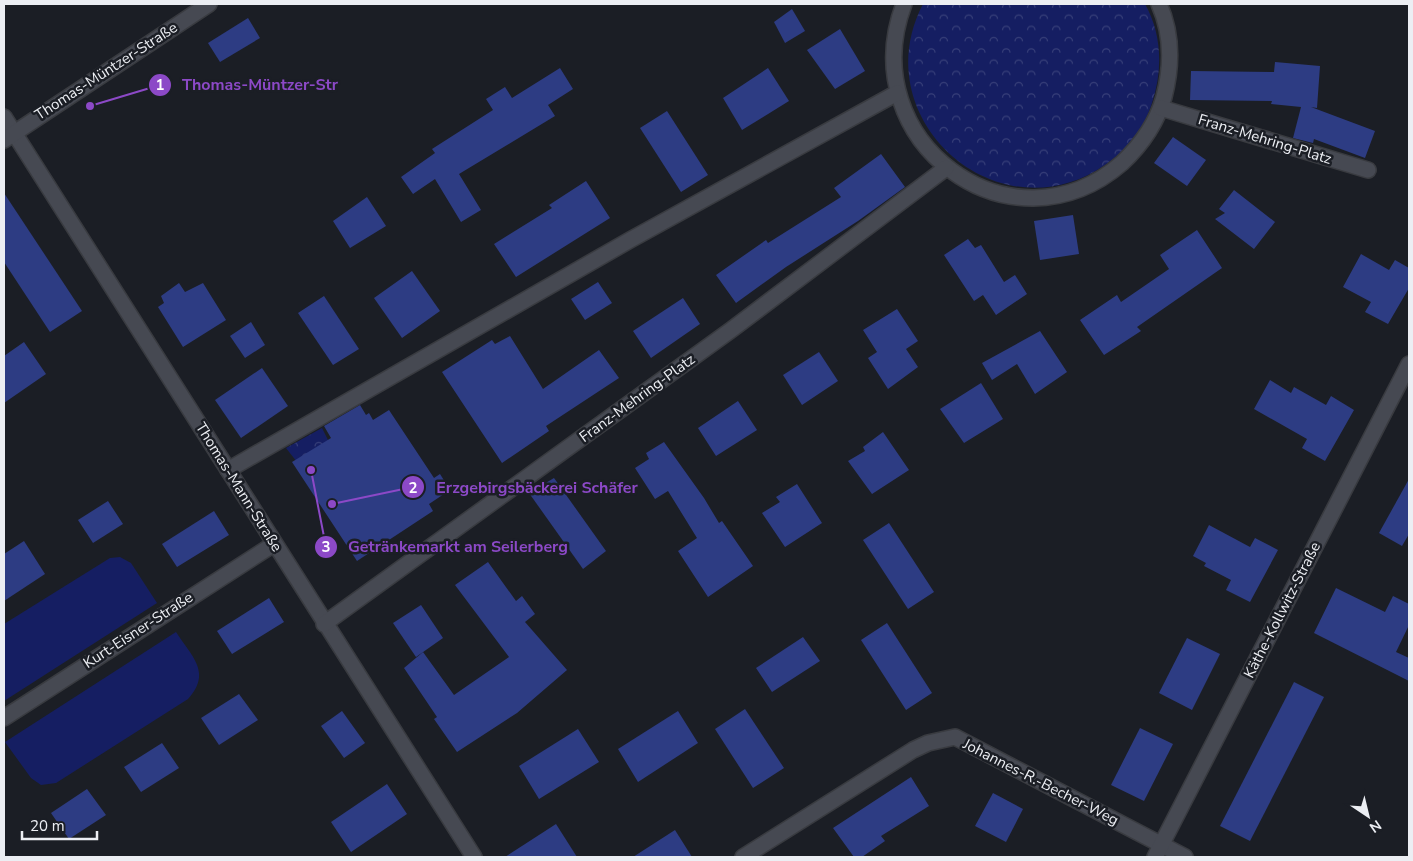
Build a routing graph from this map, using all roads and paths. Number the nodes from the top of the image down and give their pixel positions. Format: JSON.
{"nodes":[{"id":1,"x":209,"y":4,"type":"edge"},
{"id":2,"x":904,"y":4,"type":"edge"},
{"id":3,"x":1159,"y":4,"type":"edge"},
{"id":4,"x":897,"y":93,"type":"junction"},
{"id":5,"x":1161,"y":108,"type":"junction"},
{"id":6,"x":4,"y":118,"type":"edge"},
{"id":7,"x":8,"y":136,"type":"edge"},
{"id":8,"x":946,"y":168,"type":"junction"},
{"id":9,"x":1368,"y":170,"type":"dead end"},
{"id":10,"x":1409,"y":364,"type":"edge"},
{"id":11,"x":228,"y":470,"type":"junction"},
{"id":12,"x":274,"y":544,"type":"junction"},
{"id":13,"x":324,"y":624,"type":"junction"},
{"id":14,"x":4,"y":718,"type":"edge"},
{"id":15,"x":1158,"y":851,"type":"edge"},
{"id":16,"x":474,"y":857,"type":"edge"},
{"id":17,"x":743,"y":857,"type":"edge"},
{"id":18,"x":1185,"y":857,"type":"edge"}],
"edges":[{"from":1,"to":7,"type":"street","name":"Thomas-Müntzer-Straße"},
{"from":2,"to":4,"type":"street"},
{"from":3,"to":5,"type":"street"},
{"from":4,"to":8,"type":"street"},
{"from":4,"to":11,"type":"street"},
{"from":5,"to":8,"type":"street"},
{"from":5,"to":9,"type":"street","name":"Franz-Mehring-Platz"},
{"from":6,"to":7,"type":"street","name":"Thomas-Mann-Straße"},
{"from":7,"to":11,"type":"street","name":"Thomas-Mann-Straße"},
{"from":8,"to":13,"type":"street","name":"Franz-Mehring-Platz"},
{"from":10,"to":15,"type":"street","name":"Käthe-Kollwitz-Straße"},
{"from":11,"to":12,"type":"street","name":"Thomas-Mann-Straße"},
{"from":12,"to":13,"type":"street","name":"Thomas-Mann-Straße"},
{"from":12,"to":14,"type":"street","name":"Kurt-Eisner-Straße"},
{"from":13,"to":16,"type":"street","name":"Thomas-Mann-Straße"},
{"from":15,"to":17,"type":"street","name":"Johannes-R.-Becher-Weg"},
{"from":15,"to":18,"type":"street","name":"Johannes-R.-Becher-Weg"}]}
